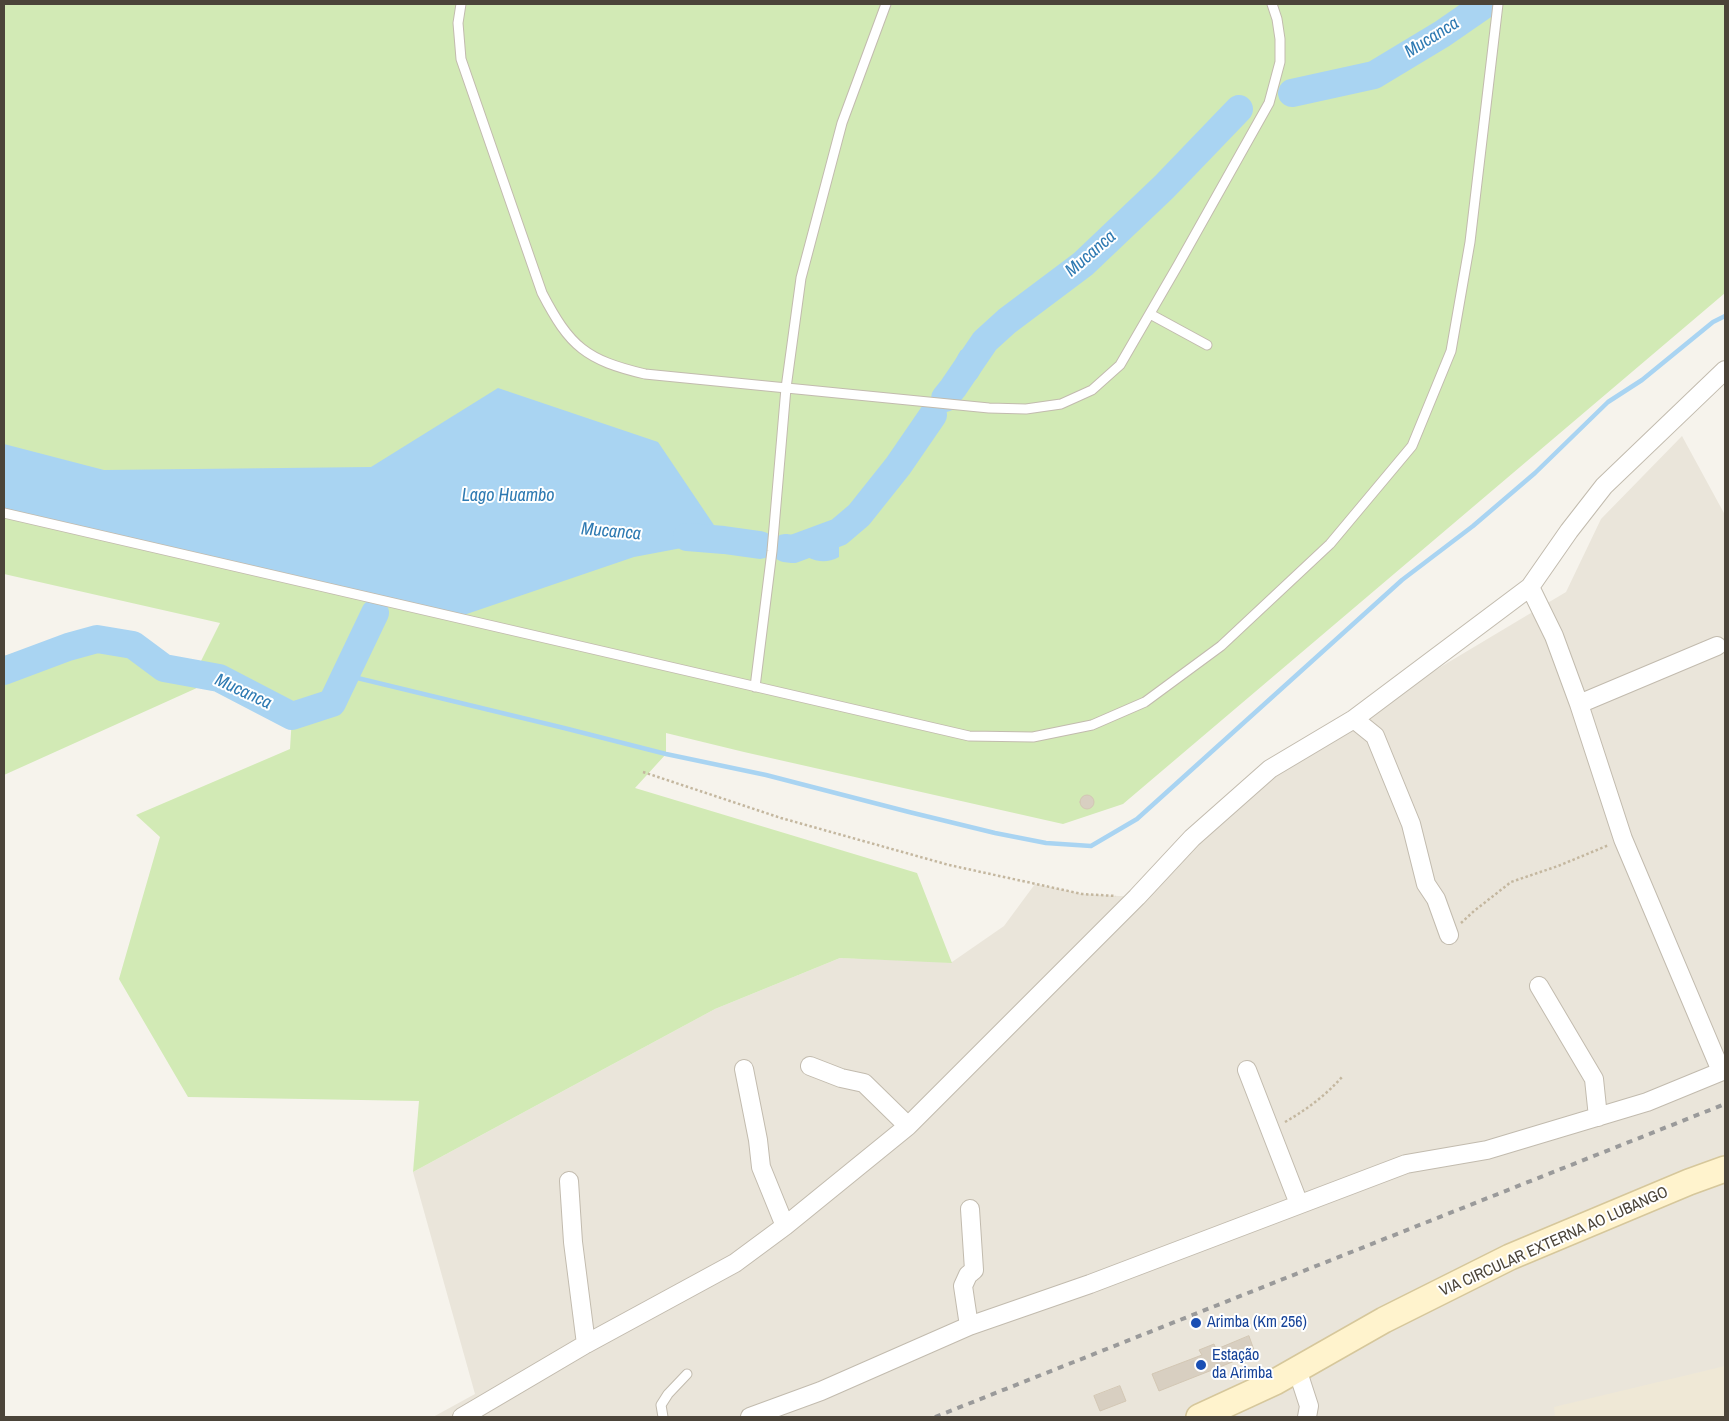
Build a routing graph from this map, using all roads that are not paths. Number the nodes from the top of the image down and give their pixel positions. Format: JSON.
{"nodes":[{"id":1,"x":461,"y":4,"type":"edge"},
{"id":2,"x":886,"y":4,"type":"edge"},
{"id":3,"x":1272,"y":4,"type":"edge"},
{"id":4,"x":1498,"y":4,"type":"edge"},
{"id":5,"x":1150,"y":314,"type":"junction"},
{"id":6,"x":1207,"y":344,"type":"dead end"},
{"id":7,"x":1725,"y":370,"type":"edge"},
{"id":8,"x":786,"y":388,"type":"junction"},
{"id":9,"x":4,"y":513,"type":"edge"},
{"id":10,"x":1530,"y":588,"type":"junction"},
{"id":11,"x":1717,"y":646,"type":"dead end"},
{"id":12,"x":755,"y":687,"type":"junction"},
{"id":13,"x":1579,"y":704,"type":"junction"},
{"id":14,"x":1354,"y":720,"type":"junction"},
{"id":15,"x":1449,"y":935,"type":"road end"},
{"id":16,"x":1539,"y":986,"type":"dead end"},
{"id":17,"x":810,"y":1066,"type":"dead end"},
{"id":18,"x":744,"y":1070,"type":"dead end"},
{"id":19,"x":1247,"y":1070,"type":"dead end"},
{"id":20,"x":1723,"y":1070,"type":"edge"},
{"id":21,"x":1598,"y":1117,"type":"junction"},
{"id":22,"x":908,"y":1126,"type":"junction"},
{"id":23,"x":1725,"y":1169,"type":"edge"},
{"id":24,"x":569,"y":1181,"type":"dead end"},
{"id":25,"x":1299,"y":1204,"type":"junction"},
{"id":26,"x":970,"y":1209,"type":"dead end"},
{"id":27,"x":785,"y":1226,"type":"junction"},
{"id":28,"x":969,"y":1326,"type":"junction"},
{"id":29,"x":586,"y":1344,"type":"junction"},
{"id":30,"x":1297,"y":1369,"type":"junction"},
{"id":31,"x":687,"y":1374,"type":"dead end"},
{"id":32,"x":462,"y":1417,"type":"edge"},
{"id":33,"x":662,"y":1417,"type":"edge"},
{"id":34,"x":750,"y":1417,"type":"edge"},
{"id":35,"x":1199,"y":1417,"type":"edge"},
{"id":36,"x":1307,"y":1417,"type":"edge"}],
"edges":[{"from":1,"to":8,"type":"lane"},
{"from":2,"to":8,"type":"lane"},
{"from":3,"to":5,"type":"lane"},
{"from":4,"to":12,"type":"lane"},
{"from":5,"to":6,"type":"lane"},
{"from":5,"to":8,"type":"lane"},
{"from":7,"to":10,"type":"street"},
{"from":8,"to":12,"type":"lane"},
{"from":9,"to":12,"type":"lane"},
{"from":10,"to":13,"type":"street"},
{"from":10,"to":14,"type":"street"},
{"from":11,"to":13,"type":"street"},
{"from":13,"to":20,"type":"street"},
{"from":14,"to":15,"type":"street"},
{"from":14,"to":22,"type":"street"},
{"from":16,"to":21,"type":"street"},
{"from":17,"to":22,"type":"street"},
{"from":18,"to":27,"type":"street"},
{"from":19,"to":25,"type":"street"},
{"from":20,"to":21,"type":"street"},
{"from":21,"to":25,"type":"street"},
{"from":22,"to":27,"type":"street"},
{"from":23,"to":30,"type":"main road","name":"VIA CIRCULAR EXTERNA AO LUBANGO"},
{"from":24,"to":29,"type":"street"},
{"from":25,"to":28,"type":"street"},
{"from":26,"to":28,"type":"street"},
{"from":27,"to":29,"type":"street"},
{"from":28,"to":34,"type":"street"},
{"from":29,"to":32,"type":"street"},
{"from":30,"to":35,"type":"main road","name":"VIA CIRCULAR EXTERNA AO LUBANGO"},
{"from":30,"to":36,"type":"street"},
{"from":31,"to":33,"type":"lane"}]}
